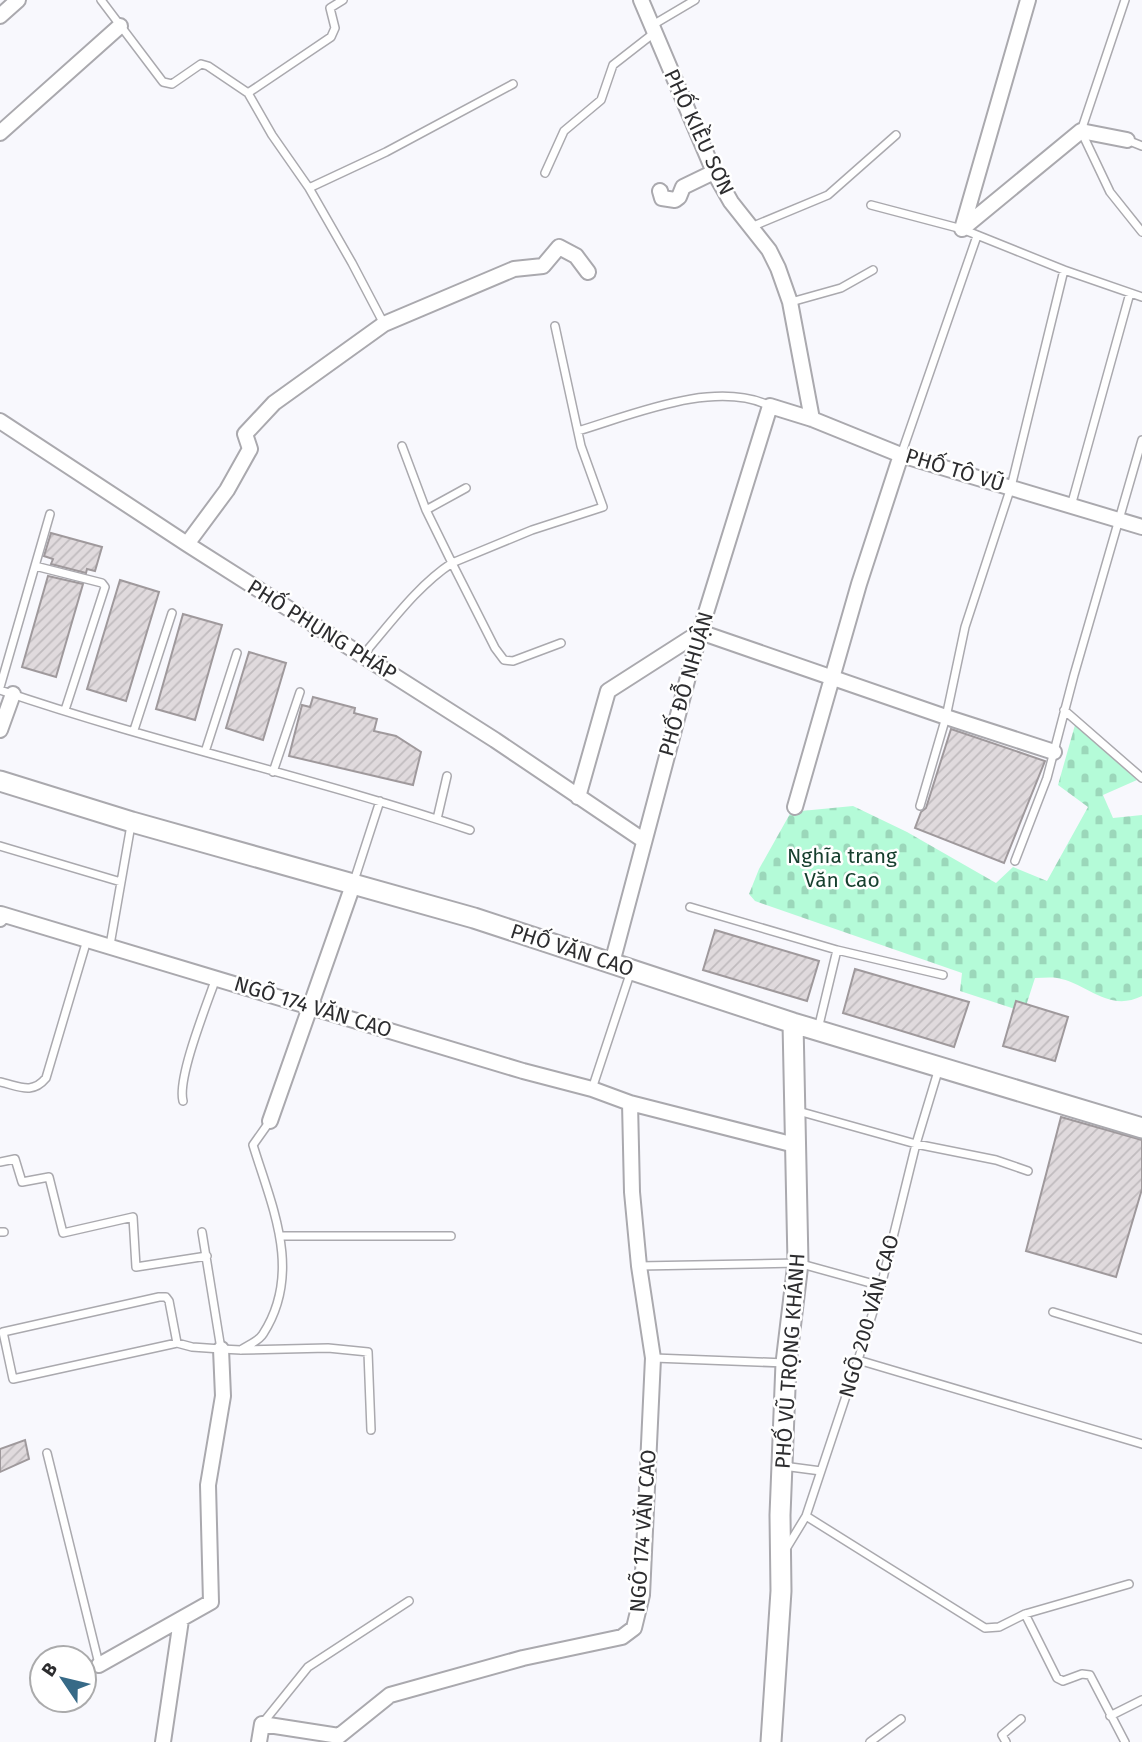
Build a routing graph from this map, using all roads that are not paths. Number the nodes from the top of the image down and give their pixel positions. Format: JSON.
{"nodes":[{"id":1,"x":18,"y":0,"type":"edge"},
{"id":2,"x":101,"y":0,"type":"edge"},
{"id":3,"x":343,"y":0,"type":"edge"},
{"id":4,"x":641,"y":0,"type":"edge"},
{"id":5,"x":695,"y":0,"type":"edge"},
{"id":6,"x":1028,"y":0,"type":"edge"},
{"id":7,"x":1125,"y":0,"type":"edge"},
{"id":8,"x":0,"y":16,"type":"edge"},
{"id":9,"x":120,"y":26,"type":"junction"},
{"id":10,"x":652,"y":30,"type":"junction"},
{"id":11,"x":513,"y":84,"type":"dead end"},
{"id":12,"x":248,"y":93,"type":"junction"},
{"id":13,"x":1081,"y":131,"type":"junction"},
{"id":14,"x":0,"y":133,"type":"edge"},
{"id":15,"x":896,"y":135,"type":"dead end"},
{"id":16,"x":1127,"y":140,"type":"joint"},
{"id":17,"x":1142,"y":146,"type":"edge"},
{"id":18,"x":714,"y":172,"type":"junction"},
{"id":19,"x":545,"y":173,"type":"dead end"},
{"id":20,"x":309,"y":188,"type":"junction"},
{"id":21,"x":660,"y":191,"type":"dead end"},
{"id":22,"x":871,"y":205,"type":"dead end"},
{"id":23,"x":751,"y":227,"type":"junction"},
{"id":24,"x":962,"y":229,"type":"junction"},
{"id":25,"x":1142,"y":232,"type":"edge"},
{"id":26,"x":977,"y":236,"type":"junction"},
{"id":27,"x":1064,"y":270,"type":"junction"},
{"id":28,"x":873,"y":271,"type":"dead end"},
{"id":29,"x":589,"y":272,"type":"dead end"},
{"id":30,"x":1130,"y":293,"type":"junction"},
{"id":31,"x":1142,"y":297,"type":"edge"},
{"id":32,"x":790,"y":302,"type":"junction"},
{"id":33,"x":384,"y":324,"type":"junction"},
{"id":34,"x":555,"y":326,"type":"dead end"},
{"id":35,"x":770,"y":406,"type":"junction"},
{"id":36,"x":812,"y":419,"type":"junction"},
{"id":37,"x":0,"y":421,"type":"edge"},
{"id":38,"x":578,"y":431,"type":"junction"},
{"id":39,"x":1142,"y":440,"type":"edge"},
{"id":40,"x":402,"y":446,"type":"dead end"},
{"id":41,"x":901,"y":455,"type":"junction"},
{"id":42,"x":1011,"y":487,"type":"junction"},
{"id":43,"x":466,"y":488,"type":"dead end"},
{"id":44,"x":1072,"y":506,"type":"junction"},
{"id":45,"x":426,"y":510,"type":"junction"},
{"id":46,"x":50,"y":514,"type":"dead end"},
{"id":47,"x":1118,"y":520,"type":"junction"},
{"id":48,"x":1142,"y":527,"type":"edge"},
{"id":49,"x":187,"y":544,"type":"junction"},
{"id":50,"x":452,"y":562,"type":"junction"},
{"id":51,"x":35,"y":566,"type":"junction"},
{"id":52,"x":172,"y":613,"type":"dead end"},
{"id":53,"x":700,"y":632,"type":"junction"},
{"id":54,"x":561,"y":643,"type":"dead end"},
{"id":55,"x":237,"y":653,"type":"dead end"},
{"id":56,"x":363,"y":655,"type":"junction"},
{"id":57,"x":831,"y":678,"type":"junction"},
{"id":58,"x":4,"y":690,"type":"edge"},
{"id":59,"x":300,"y":692,"type":"dead end"},
{"id":60,"x":65,"y":710,"type":"junction"},
{"id":61,"x":1064,"y":710,"type":"junction"},
{"id":62,"x":946,"y":718,"type":"junction"},
{"id":63,"x":0,"y":730,"type":"edge"},
{"id":64,"x":134,"y":730,"type":"junction"},
{"id":65,"x":205,"y":752,"type":"junction"},
{"id":66,"x":1054,"y":752,"type":"junction"},
{"id":67,"x":272,"y":772,"type":"junction"},
{"id":68,"x":447,"y":776,"type":"dead end"},
{"id":69,"x":1142,"y":778,"type":"edge"},
{"id":70,"x":0,"y":781,"type":"edge"},
{"id":71,"x":578,"y":797,"type":"junction"},
{"id":72,"x":380,"y":801,"type":"junction"},
{"id":73,"x":920,"y":806,"type":"dead end"},
{"id":74,"x":795,"y":807,"type":"dead end"},
{"id":75,"x":437,"y":819,"type":"junction"},
{"id":76,"x":132,"y":822,"type":"junction"},
{"id":77,"x":470,"y":830,"type":"dead end"},
{"id":78,"x":643,"y":840,"type":"junction"},
{"id":79,"x":0,"y":846,"type":"edge"},
{"id":80,"x":1015,"y":861,"type":"dead end"},
{"id":81,"x":121,"y":882,"type":"junction"},
{"id":82,"x":353,"y":885,"type":"junction"},
{"id":83,"x":690,"y":907,"type":"dead end"},
{"id":84,"x":0,"y":919,"type":"edge"},
{"id":85,"x":87,"y":939,"type":"junction"},
{"id":86,"x":110,"y":945,"type":"junction"},
{"id":87,"x":837,"y":950,"type":"junction"},
{"id":88,"x":612,"y":963,"type":"junction"},
{"id":89,"x":632,"y":970,"type":"junction"},
{"id":90,"x":943,"y":975,"type":"dead end"},
{"id":91,"x":216,"y":977,"type":"junction"},
{"id":92,"x":309,"y":1006,"type":"junction"},
{"id":93,"x":793,"y":1023,"type":"junction"},
{"id":94,"x":818,"y":1030,"type":"junction"},
{"id":95,"x":939,"y":1067,"type":"junction"},
{"id":96,"x":0,"y":1082,"type":"edge"},
{"id":97,"x":592,"y":1089,"type":"junction"},
{"id":98,"x":183,"y":1101,"type":"dead end"},
{"id":99,"x":630,"y":1103,"type":"junction"},
{"id":100,"x":794,"y":1110,"type":"junction"},
{"id":101,"x":270,"y":1121,"type":"joint"},
{"id":102,"x":1142,"y":1128,"type":"edge"},
{"id":103,"x":915,"y":1144,"type":"junction"},
{"id":104,"x":795,"y":1145,"type":"junction"},
{"id":105,"x":0,"y":1162,"type":"edge"},
{"id":106,"x":1028,"y":1171,"type":"dead end"},
{"id":107,"x":202,"y":1232,"type":"dead end"},
{"id":108,"x":281,"y":1236,"type":"junction"},
{"id":109,"x":451,"y":1236,"type":"dead end"},
{"id":110,"x":207,"y":1256,"type":"junction"},
{"id":111,"x":798,"y":1263,"type":"junction"},
{"id":112,"x":639,"y":1266,"type":"junction"},
{"id":113,"x":881,"y":1286,"type":"junction"},
{"id":114,"x":1053,"y":1311,"type":"dead end"},
{"id":115,"x":1142,"y":1339,"type":"edge"},
{"id":116,"x":177,"y":1343,"type":"junction"},
{"id":117,"x":221,"y":1349,"type":"junction"},
{"id":118,"x":241,"y":1350,"type":"junction"},
{"id":119,"x":653,"y":1358,"type":"junction"},
{"id":120,"x":858,"y":1360,"type":"junction"},
{"id":121,"x":786,"y":1363,"type":"junction"},
{"id":122,"x":371,"y":1430,"type":"dead end"},
{"id":123,"x":1142,"y":1444,"type":"edge"},
{"id":124,"x":47,"y":1453,"type":"dead end"},
{"id":125,"x":782,"y":1466,"type":"junction"},
{"id":126,"x":821,"y":1471,"type":"junction"},
{"id":127,"x":806,"y":1516,"type":"junction"},
{"id":128,"x":781,"y":1558,"type":"junction"},
{"id":129,"x":1129,"y":1584,"type":"dead end"},
{"id":130,"x":409,"y":1601,"type":"dead end"},
{"id":131,"x":1025,"y":1614,"type":"junction"},
{"id":132,"x":181,"y":1620,"type":"junction"},
{"id":133,"x":99,"y":1665,"type":"joint"},
{"id":134,"x":1142,"y":1700,"type":"edge"},
{"id":135,"x":1110,"y":1716,"type":"junction"},
{"id":136,"x":901,"y":1719,"type":"dead end"},
{"id":137,"x":1021,"y":1719,"type":"dead end"},
{"id":138,"x":262,"y":1724,"type":"junction"},
{"id":139,"x":163,"y":1742,"type":"edge"},
{"id":140,"x":258,"y":1742,"type":"edge"},
{"id":141,"x":771,"y":1742,"type":"edge"},
{"id":142,"x":870,"y":1742,"type":"edge"},
{"id":143,"x":1006,"y":1742,"type":"edge"},
{"id":144,"x":1125,"y":1742,"type":"edge"}],
"edges":[{"from":1,"to":8,"type":"street"},
{"from":2,"to":9,"type":"lane"},
{"from":3,"to":12,"type":"lane"},
{"from":4,"to":10,"type":"street","name":"PHỐ KIỀU SƠN"},
{"from":5,"to":10,"type":"lane"},
{"from":6,"to":24,"type":"street"},
{"from":7,"to":13,"type":"lane"},
{"from":9,"to":12,"type":"lane"},
{"from":9,"to":14,"type":"street"},
{"from":10,"to":18,"type":"street","name":"PHỐ KIỀU SƠN"},
{"from":10,"to":19,"type":"lane"},
{"from":11,"to":20,"type":"lane"},
{"from":12,"to":20,"type":"lane"},
{"from":13,"to":16,"type":"street"},
{"from":13,"to":24,"type":"street"},
{"from":13,"to":25,"type":"lane"},
{"from":15,"to":23,"type":"lane"},
{"from":16,"to":17,"type":"lane"},
{"from":18,"to":21,"type":"street"},
{"from":18,"to":23,"type":"street","name":"PHỐ KIỀU SƠN"},
{"from":20,"to":33,"type":"lane"},
{"from":22,"to":24,"type":"lane"},
{"from":23,"to":32,"type":"street","name":"PHỐ KIỀU SƠN"},
{"from":24,"to":26,"type":"lane"},
{"from":26,"to":27,"type":"lane"},
{"from":26,"to":41,"type":"lane"},
{"from":27,"to":30,"type":"lane"},
{"from":27,"to":42,"type":"lane"},
{"from":28,"to":32,"type":"lane"},
{"from":29,"to":33,"type":"street"},
{"from":30,"to":31,"type":"lane"},
{"from":30,"to":44,"type":"lane"},
{"from":32,"to":36,"type":"street","name":"PHỐ KIỀU SƠN"},
{"from":33,"to":49,"type":"street"},
{"from":34,"to":38,"type":"lane"},
{"from":35,"to":36,"type":"street","name":"PHỐ TÔ VŨ"},
{"from":35,"to":38,"type":"lane"},
{"from":35,"to":53,"type":"street","name":"PHỐ ĐỖ NHUẬN"},
{"from":36,"to":41,"type":"street","name":"PHỐ TÔ VŨ"},
{"from":37,"to":49,"type":"street","name":"PHỐ PHỤNG PHÁP"},
{"from":38,"to":50,"type":"lane"},
{"from":39,"to":47,"type":"lane"},
{"from":40,"to":45,"type":"lane"},
{"from":41,"to":42,"type":"street","name":"PHỐ TÔ VŨ"},
{"from":41,"to":57,"type":"street"},
{"from":42,"to":44,"type":"street","name":"PHỐ TÔ VŨ"},
{"from":42,"to":62,"type":"lane"},
{"from":43,"to":45,"type":"lane"},
{"from":44,"to":47,"type":"street","name":"PHỐ TÔ VŨ"},
{"from":45,"to":50,"type":"lane"},
{"from":46,"to":51,"type":"lane"},
{"from":47,"to":48,"type":"street","name":"PHỐ TÔ VŨ"},
{"from":47,"to":61,"type":"lane"},
{"from":49,"to":56,"type":"street","name":"PHỐ PHỤNG PHÁP"},
{"from":50,"to":54,"type":"lane"},
{"from":50,"to":56,"type":"lane"},
{"from":51,"to":58,"type":"lane"},
{"from":51,"to":60,"type":"lane"},
{"from":52,"to":64,"type":"lane"},
{"from":53,"to":57,"type":"street"},
{"from":53,"to":71,"type":"street"},
{"from":53,"to":78,"type":"street","name":"PHỐ ĐỖ NHUẬN"},
{"from":55,"to":65,"type":"lane"},
{"from":56,"to":71,"type":"street","name":"PHỐ PHỤNG PHÁP"},
{"from":57,"to":62,"type":"street"},
{"from":57,"to":74,"type":"street"},
{"from":58,"to":60,"type":"lane"},
{"from":58,"to":63,"type":"street"},
{"from":59,"to":67,"type":"lane"},
{"from":60,"to":64,"type":"lane"},
{"from":61,"to":66,"type":"lane"},
{"from":61,"to":69,"type":"lane"},
{"from":62,"to":66,"type":"street"},
{"from":62,"to":73,"type":"lane"},
{"from":64,"to":65,"type":"lane"},
{"from":65,"to":67,"type":"lane"},
{"from":66,"to":80,"type":"lane"},
{"from":67,"to":72,"type":"lane"},
{"from":68,"to":75,"type":"lane"},
{"from":70,"to":76,"type":"street","name":"PHỐ VĂN CAO"},
{"from":71,"to":78,"type":"street","name":"PHỐ PHỤNG PHÁP"},
{"from":72,"to":75,"type":"lane"},
{"from":72,"to":82,"type":"lane"},
{"from":75,"to":77,"type":"lane"},
{"from":76,"to":81,"type":"lane"},
{"from":76,"to":82,"type":"street","name":"PHỐ VĂN CAO"},
{"from":78,"to":88,"type":"street","name":"PHỐ ĐỖ NHUẬN"},
{"from":79,"to":81,"type":"lane"},
{"from":81,"to":86,"type":"lane"},
{"from":82,"to":88,"type":"street","name":"PHỐ VĂN CAO"},
{"from":82,"to":92,"type":"street"},
{"from":83,"to":87,"type":"lane"},
{"from":84,"to":85,"type":"street","name":"NGÕ 174 VĂN CAO"},
{"from":85,"to":86,"type":"street","name":"NGÕ 174 VĂN CAO"},
{"from":85,"to":96,"type":"lane"},
{"from":86,"to":91,"type":"street","name":"NGÕ 174 VĂN CAO"},
{"from":87,"to":90,"type":"lane"},
{"from":87,"to":94,"type":"lane"},
{"from":88,"to":89,"type":"street","name":"PHỐ VĂN CAO"},
{"from":89,"to":93,"type":"street","name":"PHỐ VĂN CAO"},
{"from":89,"to":97,"type":"lane"},
{"from":91,"to":92,"type":"street","name":"NGÕ 174 VĂN CAO"},
{"from":91,"to":98,"type":"lane"},
{"from":92,"to":97,"type":"street","name":"NGÕ 174 VĂN CAO"},
{"from":92,"to":101,"type":"street"},
{"from":93,"to":94,"type":"street","name":"PHỐ VĂN CAO"},
{"from":93,"to":100,"type":"street","name":"PHỐ VŨ TRỌNG KHÁNH"},
{"from":94,"to":95,"type":"street","name":"PHỐ VĂN CAO"},
{"from":95,"to":102,"type":"street","name":"PHỐ VĂN CAO"},
{"from":95,"to":103,"type":"lane","name":"NGÕ 200 VĂN CAO"},
{"from":97,"to":99,"type":"street","name":"NGÕ 174 VĂN CAO"},
{"from":99,"to":104,"type":"street","name":"NGÕ 174 VĂN CAO"},
{"from":99,"to":112,"type":"street","name":"NGÕ 174 VĂN CAO"},
{"from":100,"to":103,"type":"lane"},
{"from":100,"to":104,"type":"street","name":"PHỐ VŨ TRỌNG KHÁNH"},
{"from":101,"to":108,"type":"lane"},
{"from":103,"to":106,"type":"lane"},
{"from":103,"to":113,"type":"lane","name":"NGÕ 200 VĂN CAO"},
{"from":104,"to":111,"type":"street","name":"PHỐ VŨ TRỌNG KHÁNH"},
{"from":105,"to":110,"type":"lane"},
{"from":107,"to":110,"type":"lane"},
{"from":108,"to":109,"type":"lane"},
{"from":108,"to":118,"type":"lane"},
{"from":110,"to":117,"type":"lane"},
{"from":111,"to":112,"type":"lane"},
{"from":111,"to":113,"type":"lane"},
{"from":111,"to":121,"type":"street","name":"PHỐ VŨ TRỌNG KHÁNH"},
{"from":112,"to":119,"type":"street","name":"NGÕ 174 VĂN CAO"},
{"from":113,"to":120,"type":"lane","name":"NGÕ 200 VĂN CAO"},
{"from":114,"to":115,"type":"lane"},
{"from":116,"to":116,"type":"lane"},
{"from":116,"to":117,"type":"lane"},
{"from":117,"to":118,"type":"lane"},
{"from":117,"to":132,"type":"street"},
{"from":118,"to":122,"type":"lane"},
{"from":119,"to":121,"type":"lane"},
{"from":119,"to":138,"type":"street","name":"NGÕ 174 VĂN CAO"},
{"from":120,"to":123,"type":"lane"},
{"from":120,"to":126,"type":"lane","name":"NGÕ 200 VĂN CAO"},
{"from":121,"to":125,"type":"street","name":"PHỐ VŨ TRỌNG KHÁNH"},
{"from":124,"to":133,"type":"lane"},
{"from":125,"to":126,"type":"lane"},
{"from":125,"to":128,"type":"street","name":"PHỐ VŨ TRỌNG KHÁNH"},
{"from":126,"to":127,"type":"lane","name":"NGÕ 200 VĂN CAO"},
{"from":127,"to":128,"type":"lane","name":"NGÕ 200 VĂN CAO"},
{"from":127,"to":131,"type":"lane"},
{"from":128,"to":141,"type":"street","name":"PHỐ VŨ TRỌNG KHÁNH"},
{"from":129,"to":131,"type":"lane"},
{"from":130,"to":138,"type":"lane"},
{"from":131,"to":135,"type":"lane"},
{"from":132,"to":133,"type":"street"},
{"from":132,"to":139,"type":"street"},
{"from":134,"to":135,"type":"lane"},
{"from":135,"to":144,"type":"lane"},
{"from":136,"to":142,"type":"lane"},
{"from":137,"to":143,"type":"lane"},
{"from":138,"to":140,"type":"street"}]}
